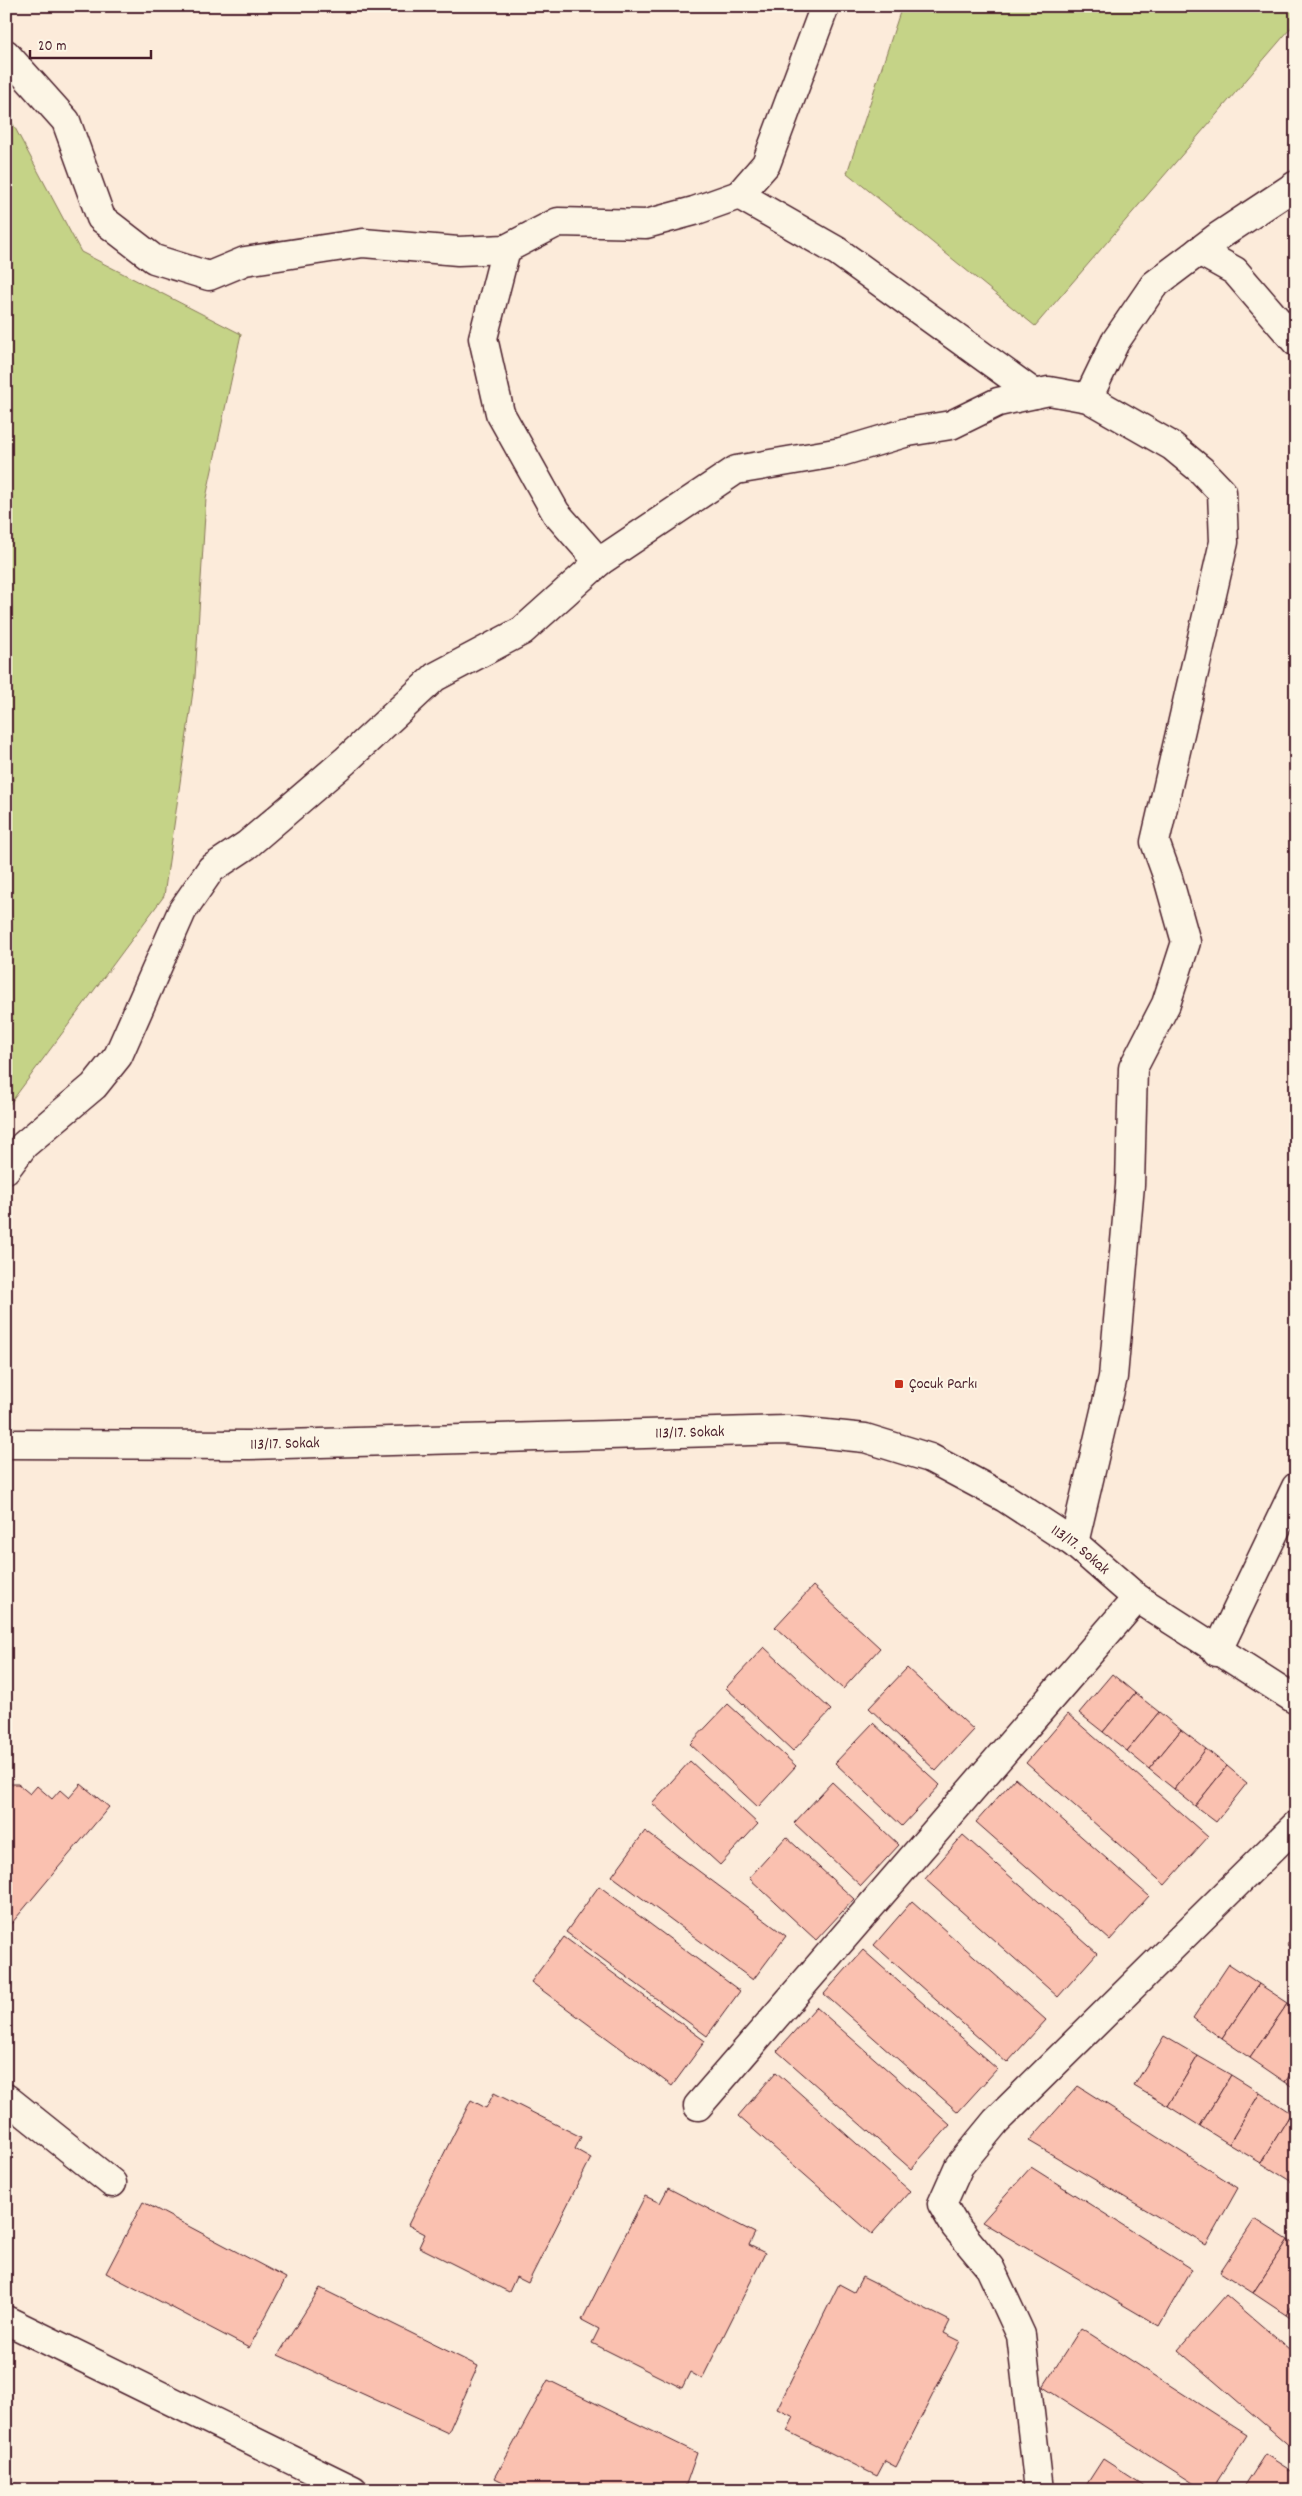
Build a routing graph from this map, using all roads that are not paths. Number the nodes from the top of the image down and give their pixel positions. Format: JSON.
{"nodes":[{"id":1,"x":825,"y":6,"type":"edge"},
{"id":2,"x":6,"y":54,"type":"edge"},
{"id":3,"x":1296,"y":184,"type":"edge"},
{"id":4,"x":739,"y":195,"type":"junction"},
{"id":5,"x":506,"y":249,"type":"junction"},
{"id":6,"x":1199,"y":251,"type":"junction"},
{"id":7,"x":1296,"y":342,"type":"edge"},
{"id":8,"x":1035,"y":394,"type":"junction"},
{"id":9,"x":1088,"y":398,"type":"junction"},
{"id":10,"x":599,"y":562,"type":"junction"},
{"id":11,"x":6,"y":1169,"type":"edge"},
{"id":12,"x":6,"y":1444,"type":"edge"},
{"id":13,"x":1296,"y":1487,"type":"edge"},
{"id":14,"x":1074,"y":1543,"type":"junction"},
{"id":15,"x":1137,"y":1598,"type":"junction"},
{"id":16,"x":1218,"y":1652,"type":"junction"},
{"id":17,"x":1296,"y":1700,"type":"edge"},
{"id":18,"x":1296,"y":1825,"type":"edge"},
{"id":19,"x":6,"y":2098,"type":"edge"},
{"id":20,"x":698,"y":2106,"type":"dead end"},
{"id":21,"x":112,"y":2183,"type":"dead end"},
{"id":22,"x":6,"y":2320,"type":"edge"},
{"id":23,"x":353,"y":2490,"type":"edge"},
{"id":24,"x":1039,"y":2490,"type":"edge"}],
"edges":[{"from":1,"to":4,"type":"street"},
{"from":2,"to":5,"type":"street"},
{"from":3,"to":6,"type":"street"},
{"from":4,"to":5,"type":"street"},
{"from":4,"to":8,"type":"street"},
{"from":5,"to":10,"type":"street"},
{"from":6,"to":7,"type":"street"},
{"from":6,"to":9,"type":"street"},
{"from":8,"to":9,"type":"street"},
{"from":8,"to":10,"type":"street"},
{"from":9,"to":14,"type":"street"},
{"from":10,"to":11,"type":"street"},
{"from":12,"to":14,"type":"street","name":"113/17. Sokak"},
{"from":13,"to":16,"type":"street"},
{"from":14,"to":15,"type":"street","name":"113/17. Sokak"},
{"from":15,"to":16,"type":"street","name":"113/17. Sokak"},
{"from":15,"to":20,"type":"street"},
{"from":16,"to":17,"type":"street","name":"113/17. Sokak"},
{"from":18,"to":24,"type":"street"},
{"from":19,"to":21,"type":"street"},
{"from":22,"to":23,"type":"street"}]}
